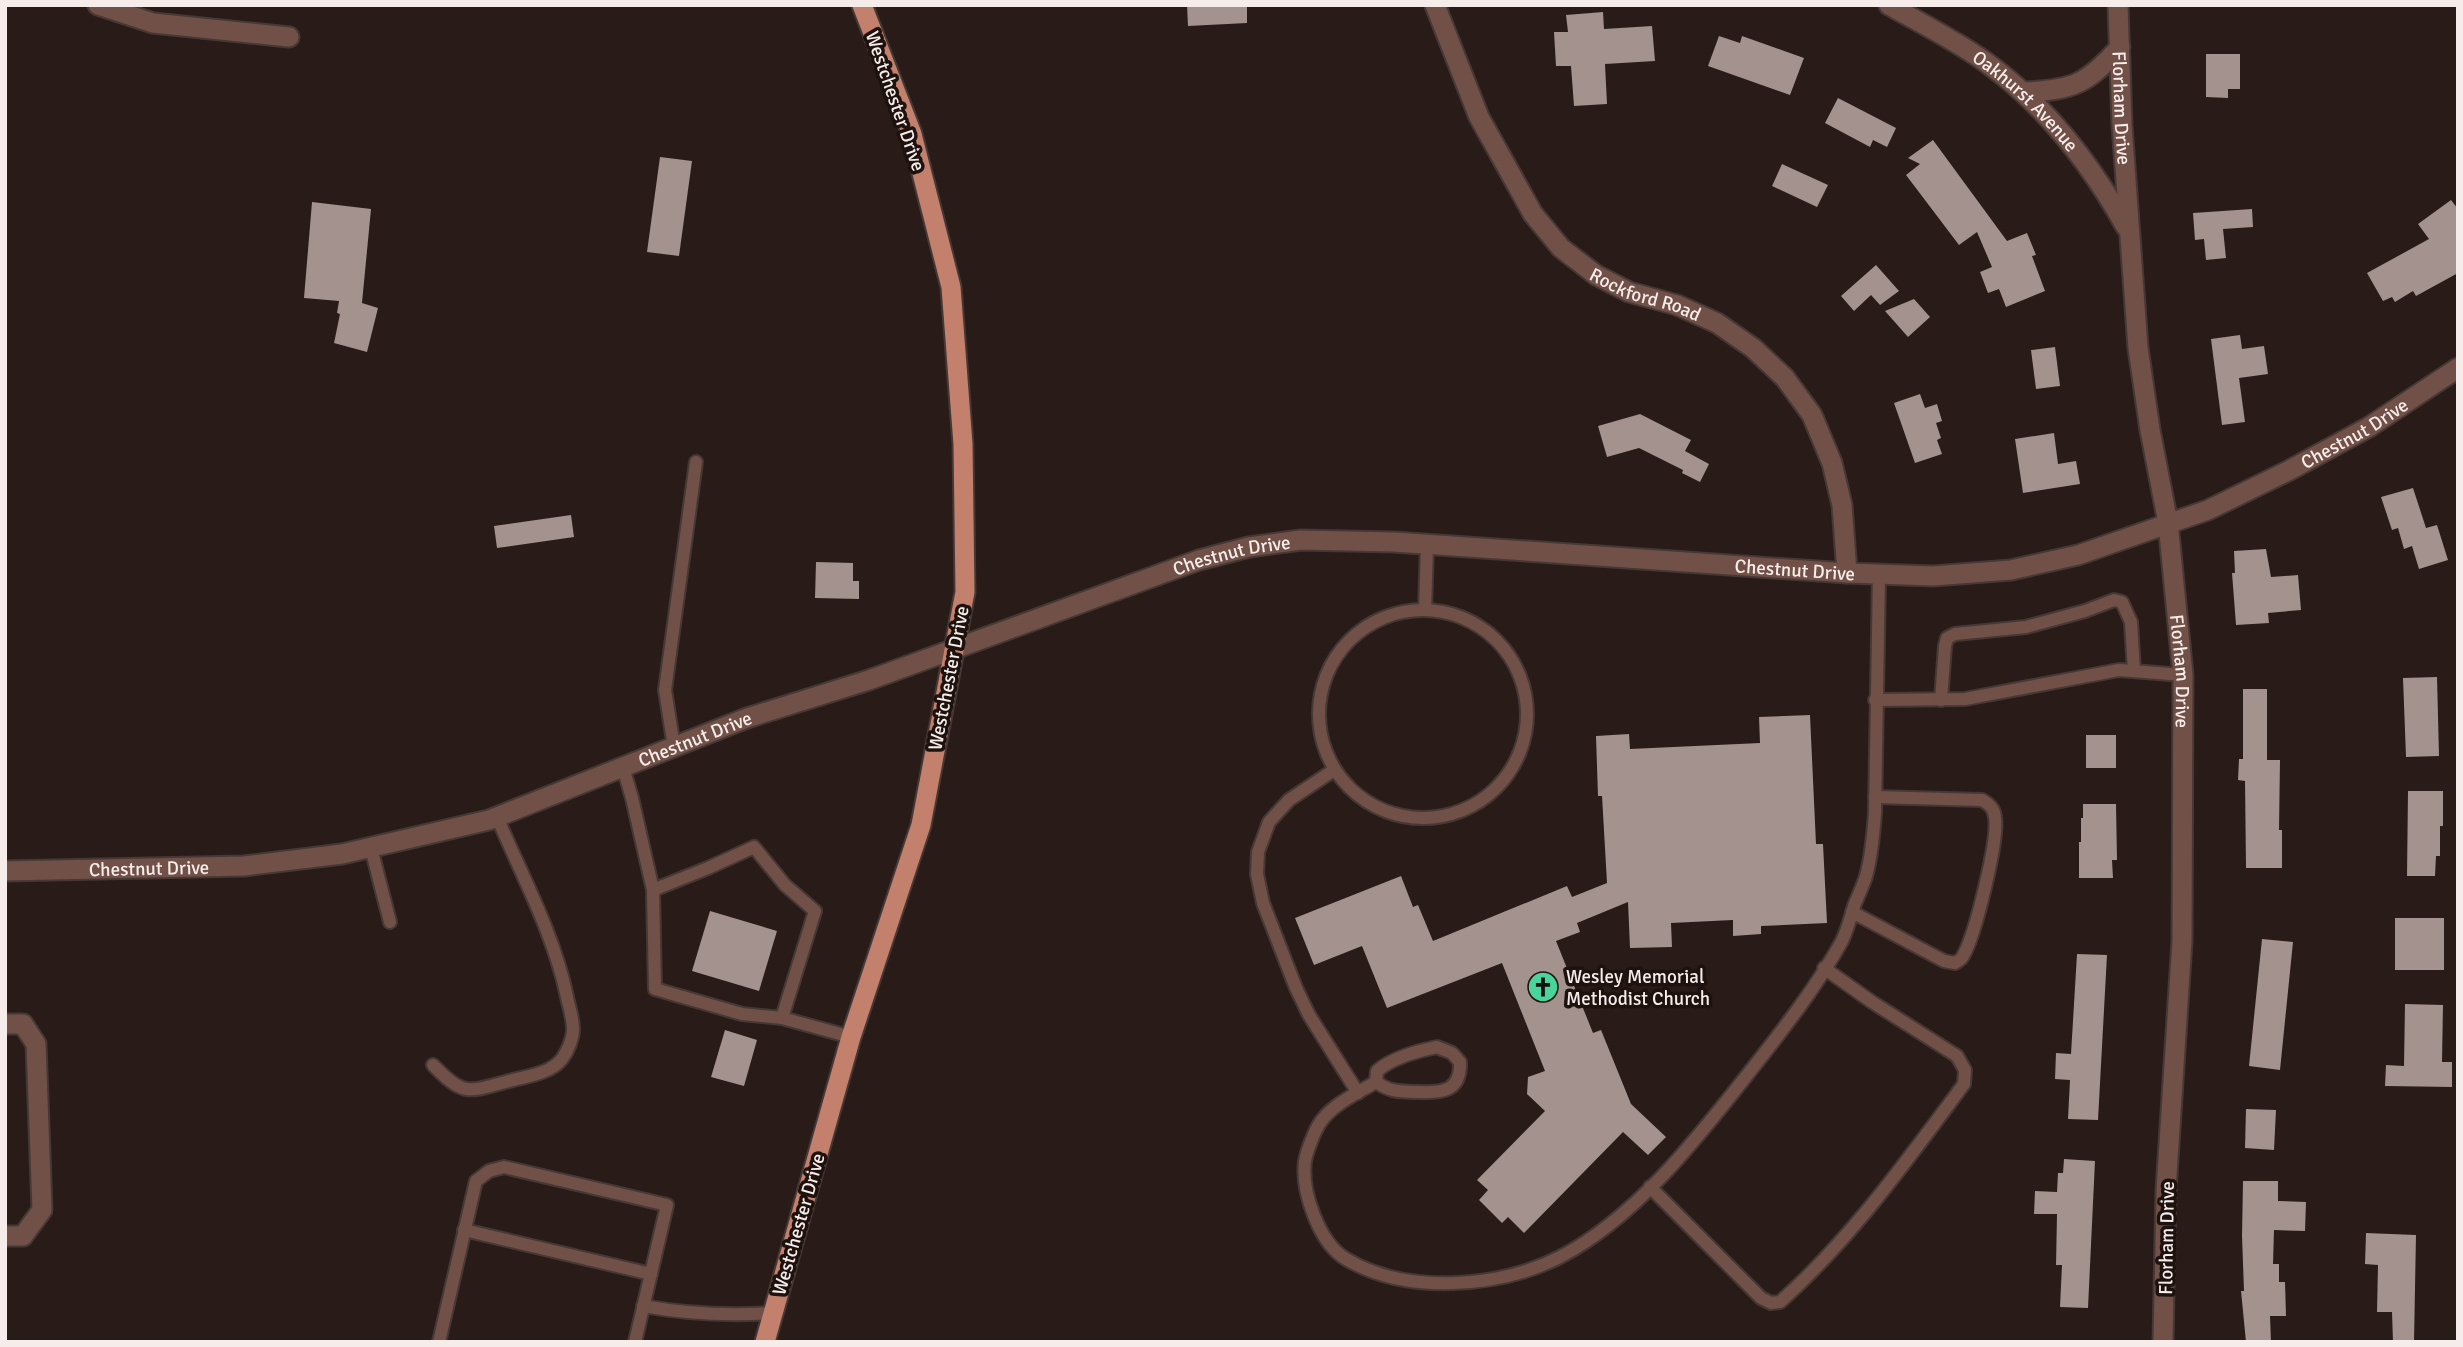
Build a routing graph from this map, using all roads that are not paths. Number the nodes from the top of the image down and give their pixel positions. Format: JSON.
{"nodes":[{"id":1,"x":98,"y":5,"type":"edge"},
{"id":2,"x":862,"y":5,"type":"edge"},
{"id":3,"x":1435,"y":5,"type":"edge"},
{"id":4,"x":1889,"y":5,"type":"edge"},
{"id":5,"x":2118,"y":5,"type":"edge"},
{"id":6,"x":289,"y":37,"type":"dead end"},
{"id":7,"x":2119,"y":47,"type":"junction"},
{"id":8,"x":2024,"y":92,"type":"junction"},
{"id":9,"x":2129,"y":230,"type":"junction"},
{"id":10,"x":2458,"y":368,"type":"edge"},
{"id":11,"x":696,"y":462,"type":"dead end"},
{"id":12,"x":2168,"y":523,"type":"junction"},
{"id":13,"x":1427,"y":545,"type":"junction"},
{"id":14,"x":1847,"y":573,"type":"junction"},
{"id":15,"x":1879,"y":574,"type":"junction"},
{"id":16,"x":1425,"y":610,"type":"junction"},
{"id":17,"x":954,"y":650,"type":"junction"},
{"id":18,"x":2134,"y":671,"type":"junction"},
{"id":19,"x":2183,"y":675,"type":"junction"},
{"id":20,"x":1875,"y":700,"type":"junction"},
{"id":21,"x":1941,"y":700,"type":"junction"},
{"id":22,"x":674,"y":747,"type":"junction"},
{"id":23,"x":622,"y":767,"type":"junction"},
{"id":24,"x":1335,"y":770,"type":"junction"},
{"id":25,"x":1875,"y":797,"type":"junction"},
{"id":26,"x":497,"y":817,"type":"junction"},
{"id":27,"x":371,"y":848,"type":"junction"},
{"id":28,"x":5,"y":871,"type":"edge"},
{"id":29,"x":653,"y":890,"type":"junction"},
{"id":30,"x":1852,"y":912,"type":"junction"},
{"id":31,"x":390,"y":922,"type":"dead end"},
{"id":32,"x":1824,"y":968,"type":"junction"},
{"id":33,"x":782,"y":1018,"type":"junction"},
{"id":34,"x":5,"y":1024,"type":"edge"},
{"id":35,"x":851,"y":1037,"type":"junction"},
{"id":36,"x":433,"y":1065,"type":"dead end"},
{"id":37,"x":1377,"y":1082,"type":"junction"},
{"id":38,"x":1358,"y":1093,"type":"junction"},
{"id":39,"x":1650,"y":1187,"type":"junction"},
{"id":40,"x":464,"y":1230,"type":"junction"},
{"id":41,"x":5,"y":1236,"type":"edge"},
{"id":42,"x":650,"y":1274,"type":"junction"},
{"id":43,"x":643,"y":1306,"type":"junction"},
{"id":44,"x":773,"y":1313,"type":"junction"},
{"id":45,"x":439,"y":1342,"type":"edge"},
{"id":46,"x":635,"y":1342,"type":"edge"},
{"id":47,"x":765,"y":1342,"type":"edge"},
{"id":48,"x":2163,"y":1342,"type":"edge"}],
"edges":[{"from":1,"to":6,"type":"street"},
{"from":2,"to":17,"type":"main road","name":"Westchester Drive"},
{"from":3,"to":14,"type":"street","name":"Rockford Road"},
{"from":4,"to":8,"type":"street","name":"Oakhurst Avenue"},
{"from":5,"to":7,"type":"street","name":"Florham Drive"},
{"from":7,"to":8,"type":"street"},
{"from":7,"to":9,"type":"street","name":"Florham Drive"},
{"from":8,"to":9,"type":"street","name":"Oakhurst Avenue"},
{"from":9,"to":12,"type":"street","name":"Florham Drive"},
{"from":10,"to":12,"type":"street","name":"Chestnut Drive"},
{"from":11,"to":22,"type":"lane"},
{"from":12,"to":15,"type":"street","name":"Chestnut Drive"},
{"from":12,"to":19,"type":"street","name":"Florham Drive"},
{"from":13,"to":14,"type":"street","name":"Chestnut Drive"},
{"from":13,"to":16,"type":"lane"},
{"from":13,"to":17,"type":"street","name":"Chestnut Drive"},
{"from":14,"to":15,"type":"street","name":"Chestnut Drive"},
{"from":15,"to":20,"type":"lane"},
{"from":16,"to":24,"type":"lane"},
{"from":16,"to":24,"type":"lane"},
{"from":17,"to":22,"type":"street","name":"Chestnut Drive"},
{"from":17,"to":35,"type":"main road","name":"Westchester Drive"},
{"from":18,"to":19,"type":"lane"},
{"from":18,"to":21,"type":"lane"},
{"from":18,"to":21,"type":"lane"},
{"from":19,"to":48,"type":"street","name":"Florham Drive"},
{"from":20,"to":21,"type":"lane"},
{"from":20,"to":25,"type":"lane"},
{"from":22,"to":23,"type":"street","name":"Chestnut Drive"},
{"from":23,"to":26,"type":"street","name":"Chestnut Drive"},
{"from":23,"to":29,"type":"lane"},
{"from":24,"to":38,"type":"lane"},
{"from":25,"to":30,"type":"lane"},
{"from":25,"to":30,"type":"lane"},
{"from":26,"to":27,"type":"street","name":"Chestnut Drive"},
{"from":26,"to":36,"type":"lane"},
{"from":27,"to":28,"type":"street","name":"Chestnut Drive"},
{"from":27,"to":31,"type":"lane"},
{"from":29,"to":33,"type":"lane"},
{"from":29,"to":33,"type":"lane"},
{"from":30,"to":32,"type":"lane"},
{"from":32,"to":39,"type":"lane"},
{"from":32,"to":39,"type":"lane"},
{"from":33,"to":35,"type":"lane"},
{"from":34,"to":41,"type":"street"},
{"from":35,"to":44,"type":"main road","name":"Westchester Drive"},
{"from":37,"to":37,"type":"lane"},
{"from":37,"to":38,"type":"lane"},
{"from":38,"to":39,"type":"lane"},
{"from":40,"to":42,"type":"lane"},
{"from":40,"to":42,"type":"lane"},
{"from":40,"to":45,"type":"lane"},
{"from":42,"to":43,"type":"lane"},
{"from":43,"to":44,"type":"lane"},
{"from":43,"to":46,"type":"lane"},
{"from":44,"to":47,"type":"main road","name":"Westchester Drive"}]}
